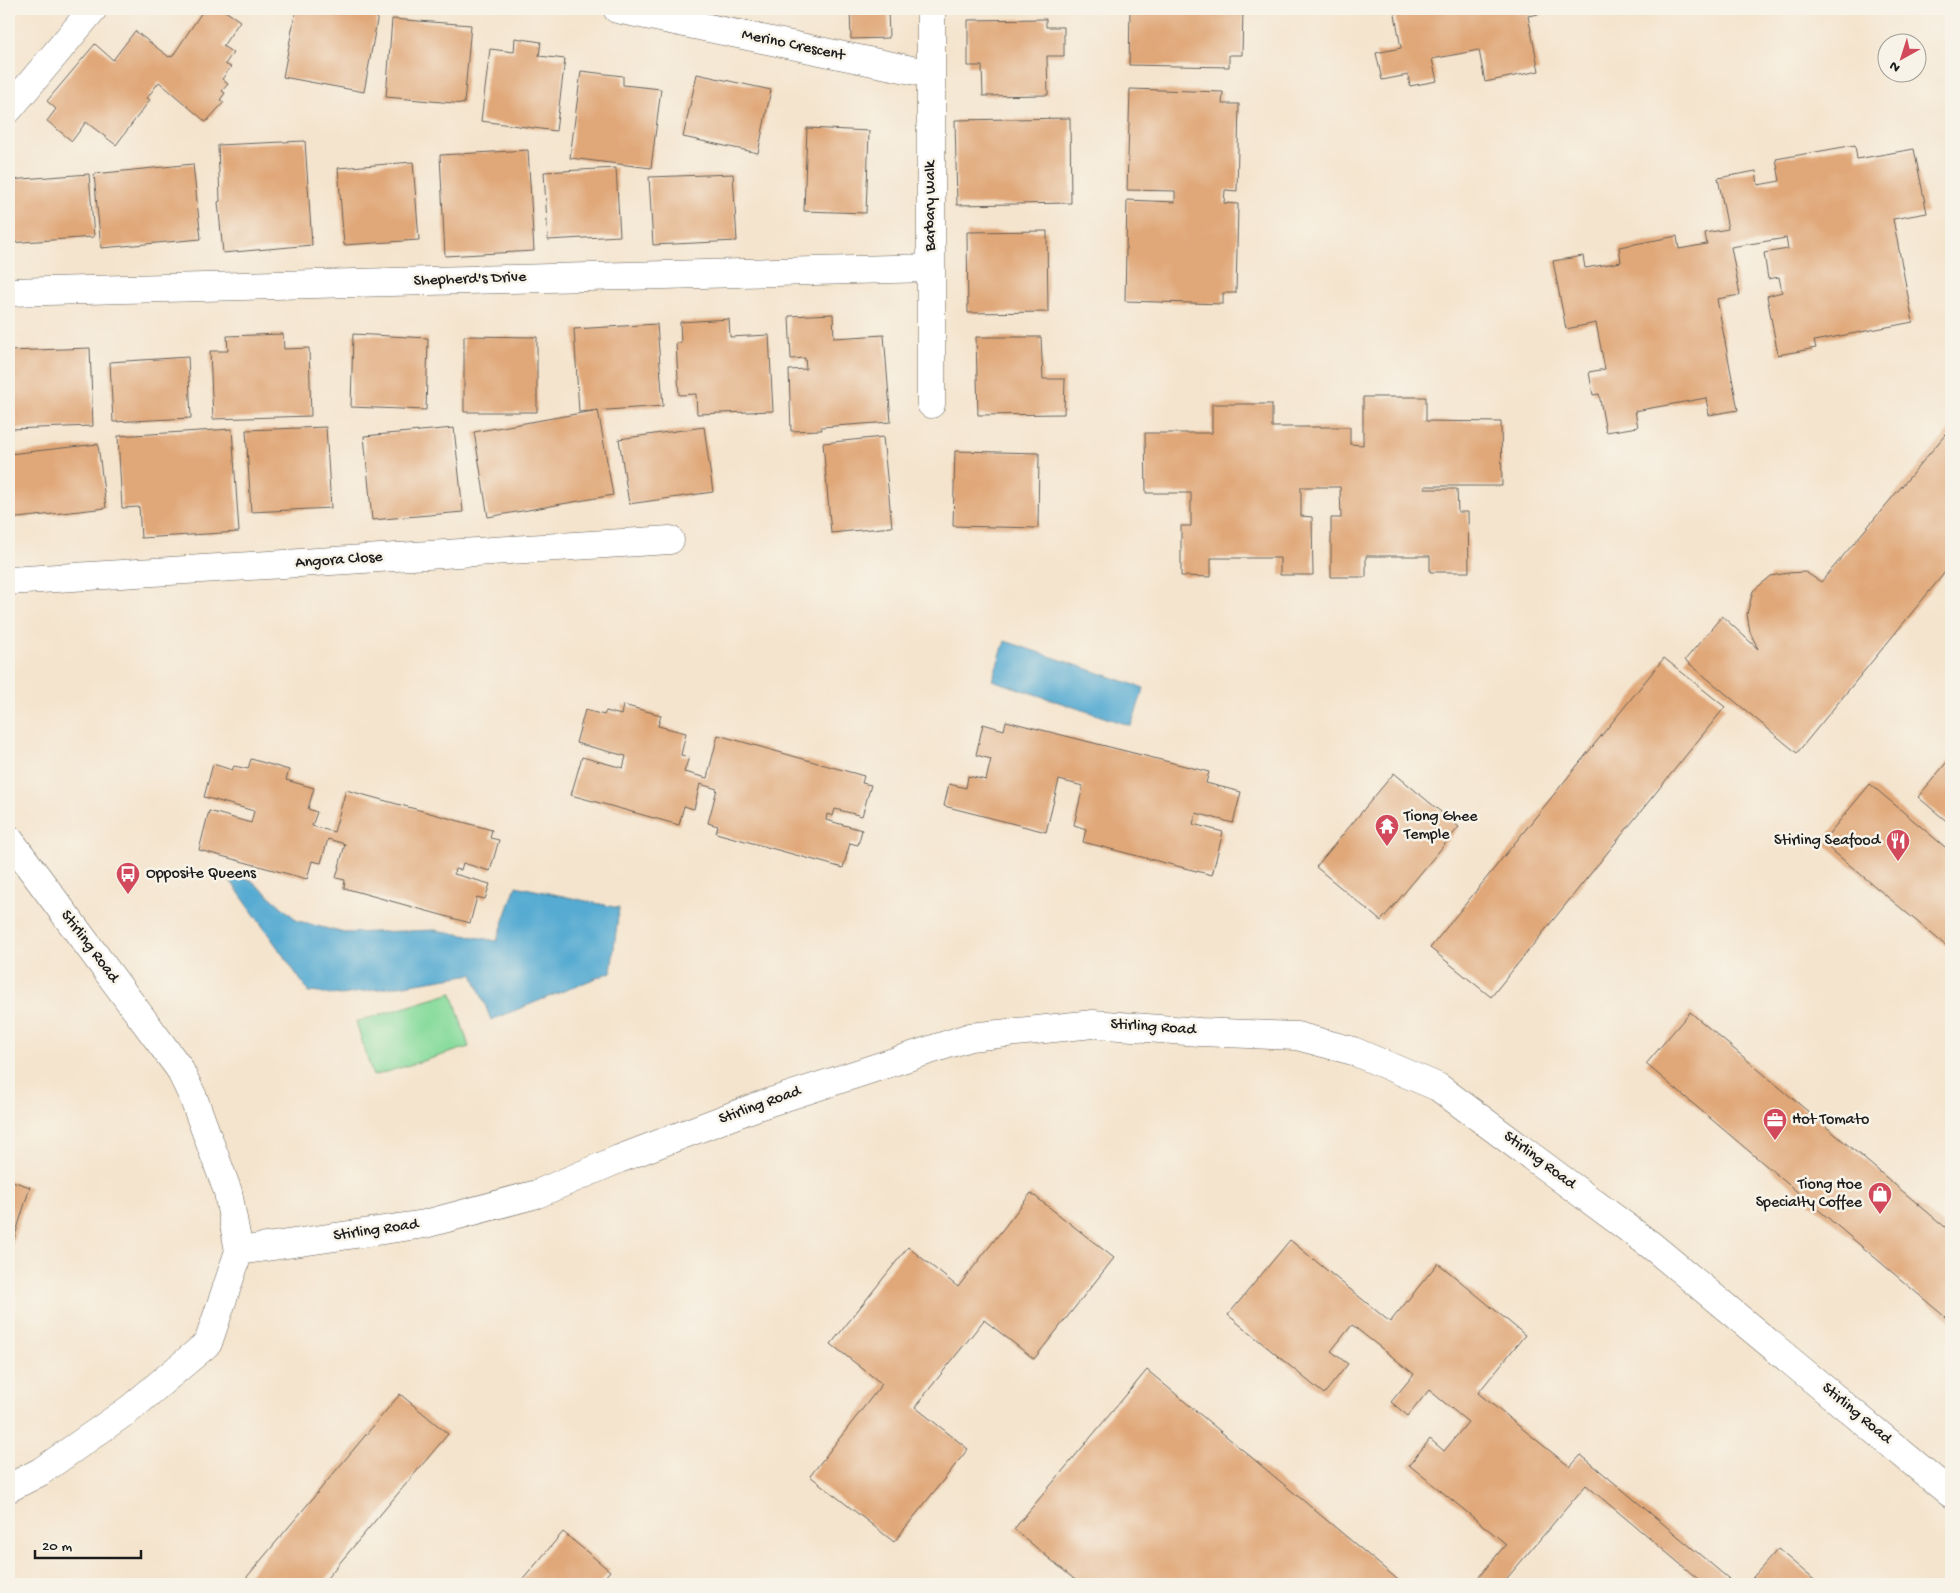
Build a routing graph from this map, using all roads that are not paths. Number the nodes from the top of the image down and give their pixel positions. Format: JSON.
{"nodes":[{"id":1,"x":93,"y":9,"type":"edge"},
{"id":2,"x":617,"y":9,"type":"edge"},
{"id":3,"x":931,"y":9,"type":"edge"},
{"id":4,"x":656,"y":13,"type":"edge"},
{"id":5,"x":931,"y":74,"type":"junction"},
{"id":6,"x":9,"y":110,"type":"edge"},
{"id":7,"x":931,"y":268,"type":"junction"},
{"id":8,"x":9,"y":292,"type":"edge"},
{"id":9,"x":931,"y":404,"type":"dead end"},
{"id":10,"x":670,"y":540,"type":"dead end"},
{"id":11,"x":9,"y":581,"type":"edge"},
{"id":12,"x":9,"y":839,"type":"edge"},
{"id":13,"x":238,"y":1251,"type":"junction"},
{"id":14,"x":9,"y":1488,"type":"edge"},
{"id":15,"x":1951,"y":1494,"type":"edge"}],
"edges":[{"from":1,"to":6,"type":"street"},
{"from":2,"to":4,"type":"street","name":"Merino Crescent"},
{"from":3,"to":5,"type":"street","name":"Barbary Walk"},
{"from":4,"to":5,"type":"street","name":"Merino Crescent"},
{"from":5,"to":7,"type":"street","name":"Barbary Walk"},
{"from":7,"to":8,"type":"street","name":"Shepherd's Drive"},
{"from":7,"to":9,"type":"street","name":"Barbary Walk"},
{"from":10,"to":11,"type":"street","name":"Angora Close"},
{"from":12,"to":13,"type":"street","name":"Stirling Road"},
{"from":13,"to":14,"type":"street","name":"Stirling Road"},
{"from":13,"to":15,"type":"street","name":"Stirling Road"}]}
